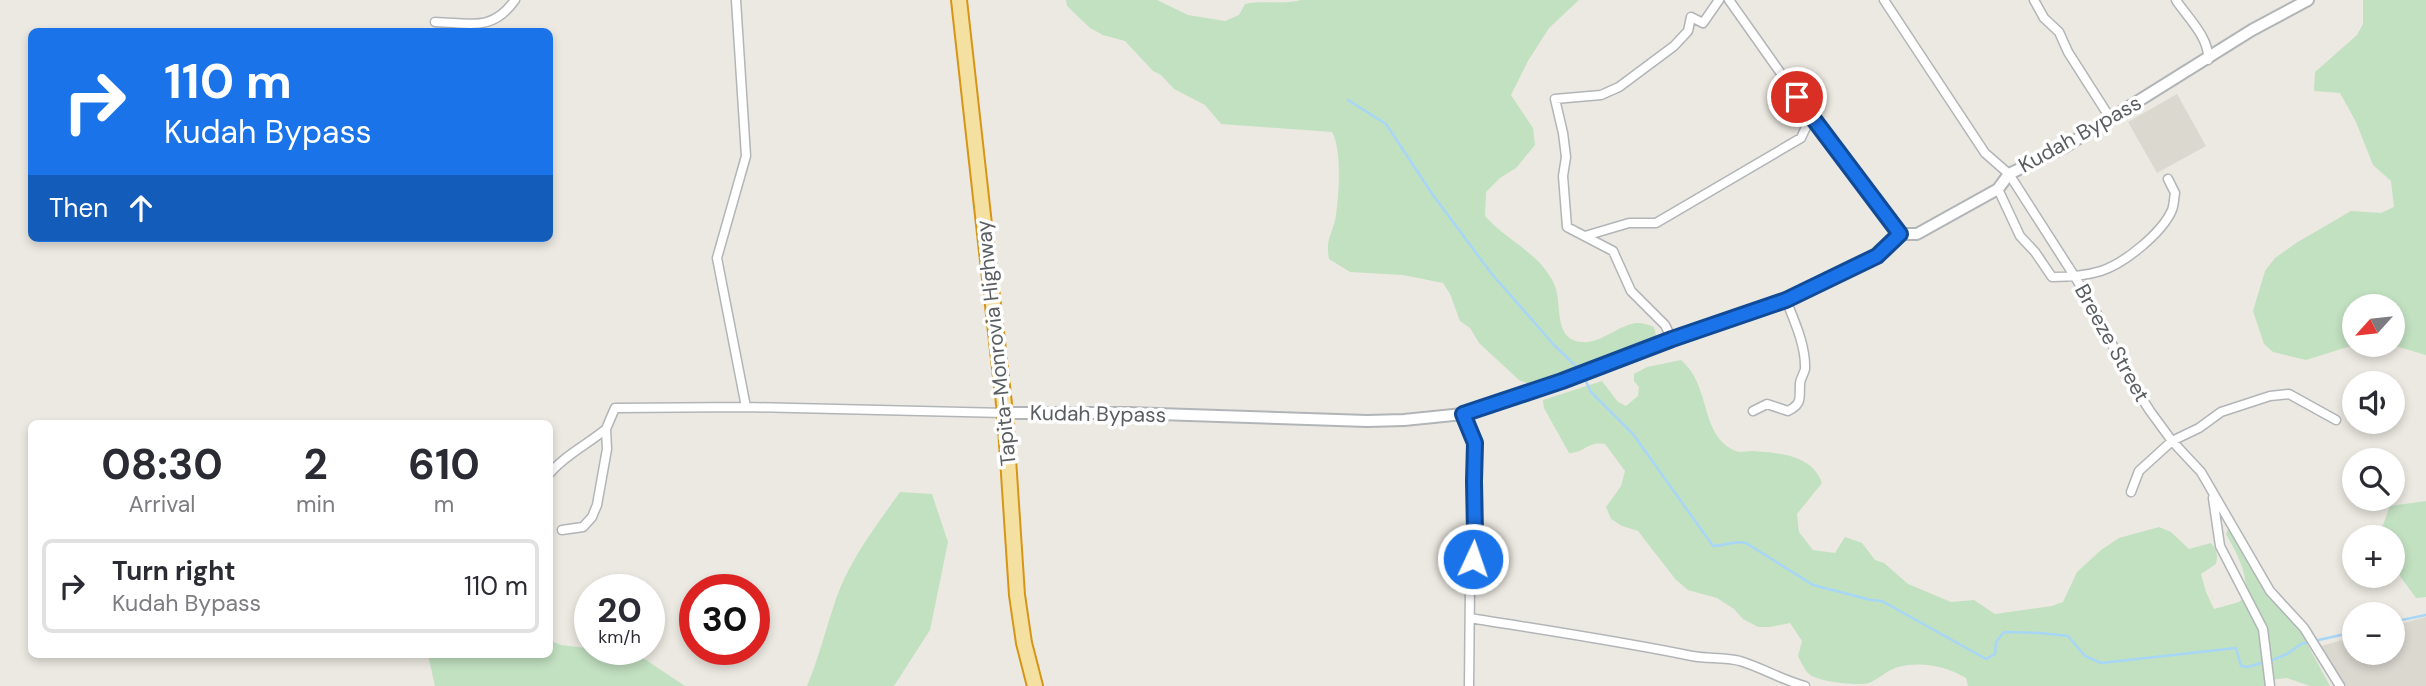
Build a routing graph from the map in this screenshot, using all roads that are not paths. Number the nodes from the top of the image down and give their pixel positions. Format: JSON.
{"nodes":[{"id":1,"x":515,"y":0,"type":"edge"},
{"id":2,"x":736,"y":0,"type":"edge"},
{"id":3,"x":959,"y":0,"type":"edge"},
{"id":4,"x":1719,"y":0,"type":"edge"},
{"id":5,"x":1729,"y":0,"type":"edge"},
{"id":6,"x":1884,"y":0,"type":"edge"},
{"id":7,"x":2035,"y":0,"type":"edge"},
{"id":8,"x":2176,"y":0,"type":"edge"},
{"id":9,"x":2308,"y":0,"type":"edge"},
{"id":10,"x":435,"y":22,"type":"dead end"},
{"id":11,"x":2207,"y":60,"type":"junction"},
{"id":12,"x":1811,"y":116,"type":"junction"},
{"id":13,"x":2111,"y":117,"type":"junction"},
{"id":14,"x":2009,"y":174,"type":"junction"},
{"id":15,"x":2168,"y":179,"type":"dead end"},
{"id":16,"x":1998,"y":189,"type":"junction"},
{"id":17,"x":1900,"y":234,"type":"junction"},
{"id":18,"x":1585,"y":236,"type":"junction"},
{"id":19,"x":2075,"y":277,"type":"junction"},
{"id":20,"x":1786,"y":300,"type":"junction"},
{"id":21,"x":1672,"y":339,"type":"junction"},
{"id":22,"x":746,"y":407,"type":"junction"},
{"id":23,"x":1754,"y":411,"type":"dead end"},
{"id":24,"x":1005,"y":413,"type":"junction"},
{"id":25,"x":1463,"y":414,"type":"junction"},
{"id":26,"x":2336,"y":421,"type":"dead end"},
{"id":27,"x":606,"y":429,"type":"junction"},
{"id":28,"x":2172,"y":441,"type":"junction"},
{"id":29,"x":553,"y":470,"type":"edge"},
{"id":30,"x":2209,"y":485,"type":"junction"},
{"id":31,"x":2131,"y":492,"type":"dead end"},
{"id":32,"x":562,"y":530,"type":"dead end"},
{"id":33,"x":1470,"y":618,"type":"junction"},
{"id":34,"x":1035,"y":686,"type":"edge"},
{"id":35,"x":1469,"y":686,"type":"edge"},
{"id":36,"x":1805,"y":686,"type":"edge"},
{"id":37,"x":2270,"y":686,"type":"edge"},
{"id":38,"x":2340,"y":686,"type":"edge"}],
"edges":[{"from":1,"to":10,"type":"street"},
{"from":2,"to":22,"type":"street"},
{"from":3,"to":24,"type":"highway","name":"Tapita-Monrovia Highway"},
{"from":4,"to":18,"type":"street"},
{"from":5,"to":12,"type":"street"},
{"from":6,"to":14,"type":"street","name":"Breeze Street"},
{"from":7,"to":13,"type":"street"},
{"from":8,"to":11,"type":"street"},
{"from":9,"to":11,"type":"street","name":"Kudah Bypass"},
{"from":11,"to":13,"type":"street","name":"Kudah Bypass"},
{"from":12,"to":17,"type":"street"},
{"from":12,"to":18,"type":"street"},
{"from":13,"to":14,"type":"street","name":"Kudah Bypass"},
{"from":14,"to":16,"type":"street","name":"Kudah Bypass"},
{"from":14,"to":19,"type":"street","name":"Breeze Street"},
{"from":15,"to":19,"type":"street"},
{"from":16,"to":17,"type":"street","name":"Kudah Bypass"},
{"from":16,"to":19,"type":"street"},
{"from":17,"to":20,"type":"street","name":"Kudah Bypass"},
{"from":18,"to":21,"type":"street"},
{"from":19,"to":28,"type":"street","name":"Breeze Street"},
{"from":20,"to":21,"type":"street","name":"Kudah Bypass"},
{"from":20,"to":23,"type":"street"},
{"from":21,"to":25,"type":"street","name":"Kudah Bypass"},
{"from":22,"to":24,"type":"street","name":"Kudah Bypass"},
{"from":22,"to":27,"type":"street","name":"Kudah Bypass"},
{"from":24,"to":25,"type":"street","name":"Kudah Bypass"},
{"from":24,"to":34,"type":"highway","name":"Tapita-Monrovia Highway"},
{"from":25,"to":33,"type":"street"},
{"from":26,"to":28,"type":"street"},
{"from":27,"to":29,"type":"street"},
{"from":27,"to":32,"type":"street"},
{"from":28,"to":30,"type":"street","name":"Breeze Street"},
{"from":28,"to":31,"type":"street"},
{"from":30,"to":37,"type":"street"},
{"from":30,"to":38,"type":"street","name":"Breeze Street"},
{"from":33,"to":35,"type":"street"},
{"from":33,"to":36,"type":"street"}]}
